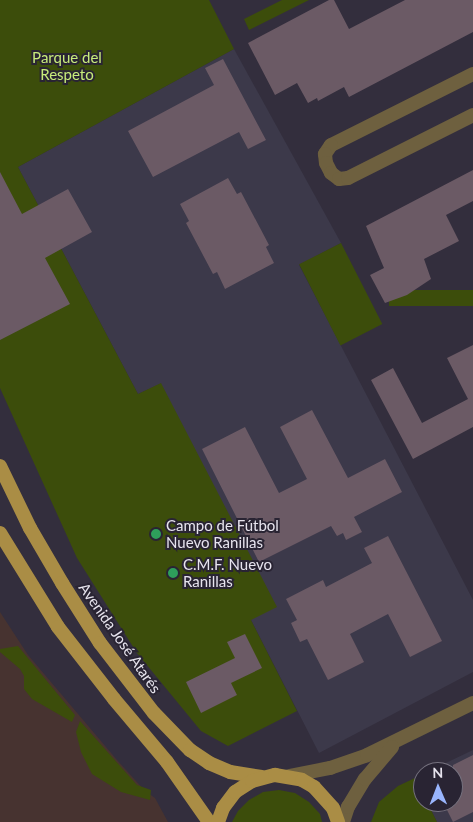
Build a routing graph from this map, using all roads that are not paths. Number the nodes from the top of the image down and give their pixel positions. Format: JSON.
{"nodes":[{"id":1,"x":473,"y":74,"type":"edge"},
{"id":2,"x":473,"y":115,"type":"edge"},
{"id":3,"x":0,"y":466,"type":"edge"},
{"id":4,"x":0,"y":533,"type":"edge"},
{"id":5,"x":473,"y":703,"type":"edge"},
{"id":6,"x":398,"y":741,"type":"junction"},
{"id":7,"x":289,"y":776,"type":"junction"},
{"id":8,"x":262,"y":777,"type":"junction"},
{"id":9,"x":209,"y":822,"type":"edge"},
{"id":10,"x":218,"y":822,"type":"edge"},
{"id":11,"x":338,"y":822,"type":"edge"},
{"id":12,"x":343,"y":822,"type":"edge"}],
"edges":[{"from":1,"to":2,"type":"street"},
{"from":3,"to":8,"type":"main road","name":"Avenida José Atarés"},
{"from":4,"to":9,"type":"main road"},
{"from":5,"to":6,"type":"street"},
{"from":6,"to":7,"type":"street"},
{"from":6,"to":12,"type":"street"},
{"from":7,"to":8,"type":"main road"},
{"from":7,"to":11,"type":"main road"},
{"from":8,"to":10,"type":"main road"}]}
